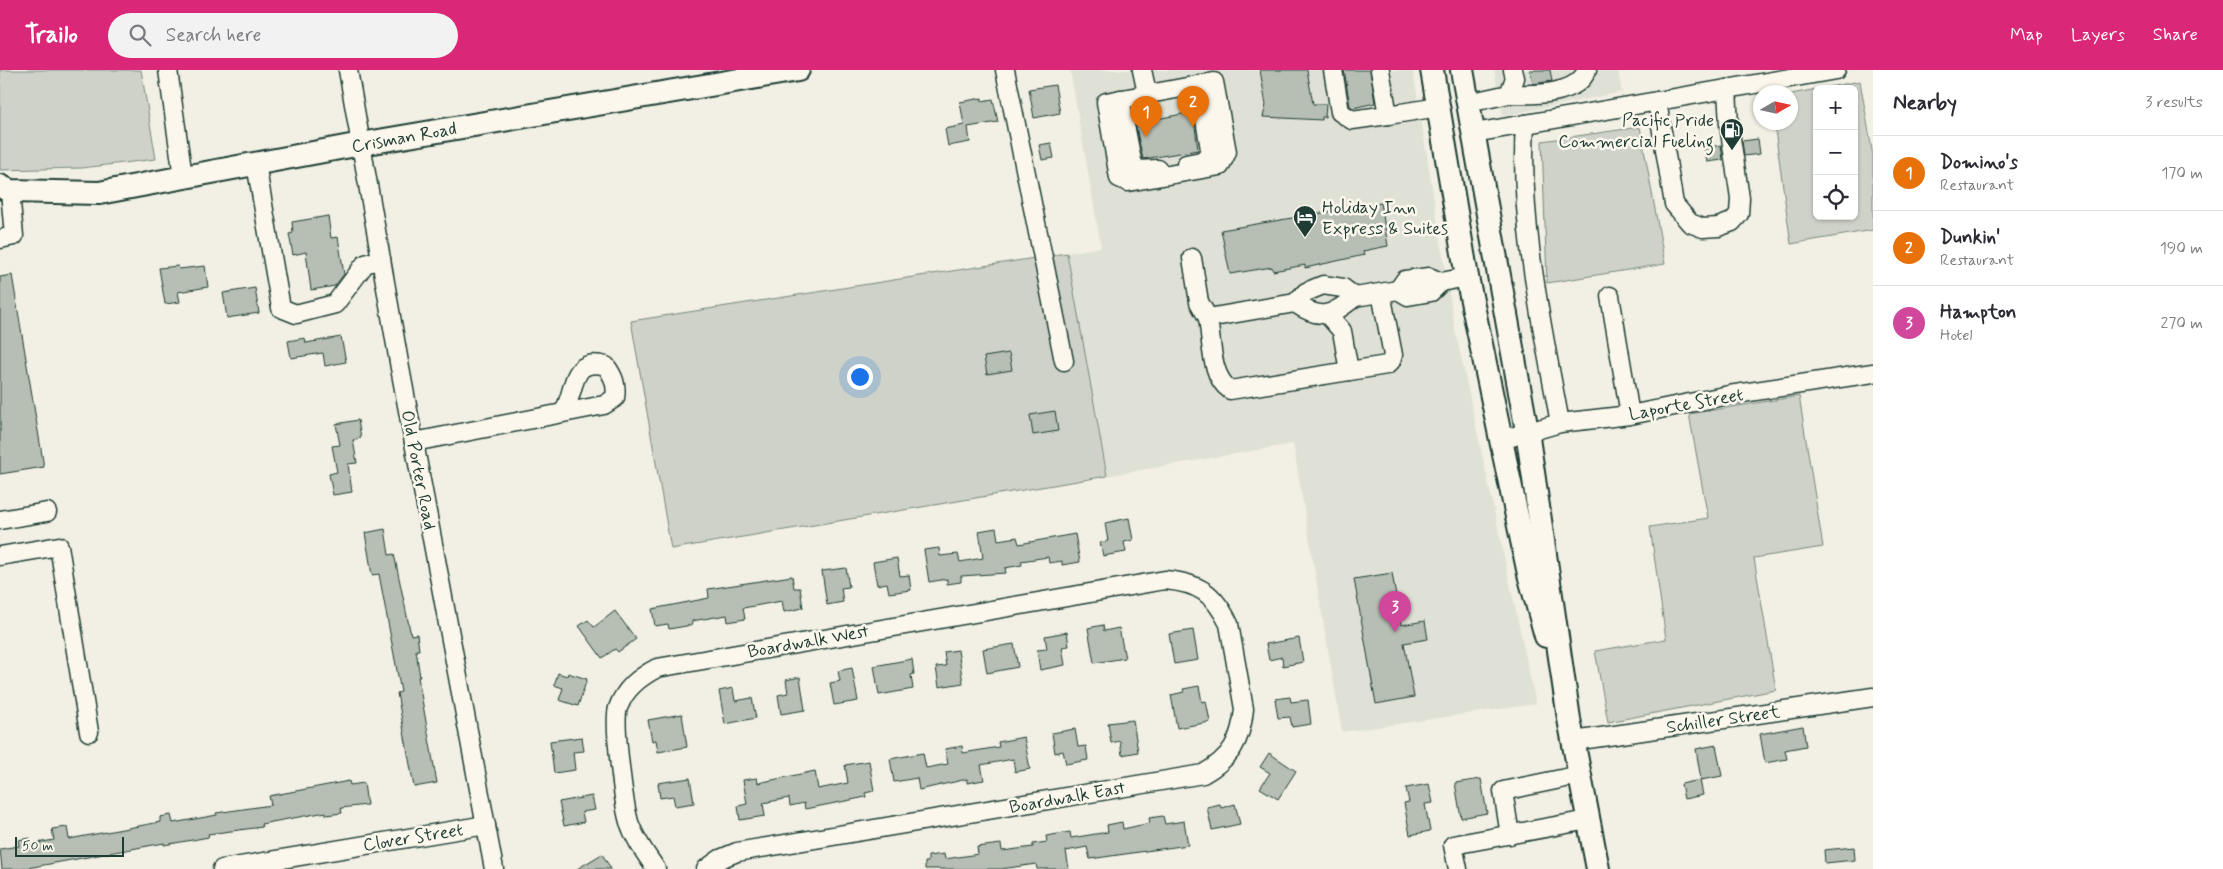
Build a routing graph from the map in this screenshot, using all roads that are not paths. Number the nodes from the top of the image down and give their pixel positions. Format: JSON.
{"nodes":[{"id":1,"x":348,"y":70,"type":"edge"},
{"id":2,"x":798,"y":70,"type":"edge"},
{"id":3,"x":1005,"y":70,"type":"edge"},
{"id":4,"x":1142,"y":70,"type":"edge"},
{"id":5,"x":1333,"y":70,"type":"edge"},
{"id":6,"x":1380,"y":70,"type":"edge"},
{"id":7,"x":1432,"y":70,"type":"edge"},
{"id":8,"x":1462,"y":70,"type":"edge"},
{"id":9,"x":1514,"y":70,"type":"edge"},
{"id":10,"x":1587,"y":70,"type":"edge"},
{"id":11,"x":1836,"y":70,"type":"edge"},
{"id":12,"x":172,"y":71,"type":"edge"},
{"id":13,"x":1199,"y":84,"type":"junction"},
{"id":14,"x":1727,"y":89,"type":"junction"},
{"id":15,"x":1147,"y":93,"type":"junction"},
{"id":16,"x":1509,"y":94,"type":"junction"},
{"id":17,"x":1120,"y":99,"type":"junction"},
{"id":18,"x":1658,"y":101,"type":"junction"},
{"id":19,"x":1468,"y":103,"type":"junction"},
{"id":20,"x":1439,"y":107,"type":"junction"},
{"id":21,"x":1388,"y":115,"type":"junction"},
{"id":22,"x":1525,"y":124,"type":"junction"},
{"id":23,"x":1474,"y":133,"type":"junction"},
{"id":24,"x":361,"y":144,"type":"junction"},
{"id":25,"x":256,"y":164,"type":"junction"},
{"id":26,"x":183,"y":177,"type":"junction"},
{"id":27,"x":3,"y":191,"type":"edge"},
{"id":28,"x":0,"y":239,"type":"edge"},
{"id":29,"x":1192,"y":258,"type":"dead end"},
{"id":30,"x":381,"y":259,"type":"junction"},
{"id":31,"x":1467,"y":277,"type":"junction"},
{"id":32,"x":1389,"y":291,"type":"junction"},
{"id":33,"x":1610,"y":296,"type":"dead end"},
{"id":34,"x":1355,"y":297,"type":"junction"},
{"id":35,"x":1295,"y":303,"type":"junction"},
{"id":36,"x":1328,"y":315,"type":"junction"},
{"id":37,"x":1208,"y":318,"type":"junction"},
{"id":38,"x":1064,"y":361,"type":"dead end"},
{"id":39,"x":1349,"y":371,"type":"junction"},
{"id":40,"x":1873,"y":372,"type":"edge"},
{"id":41,"x":564,"y":412,"type":"dead end"},
{"id":42,"x":1630,"y":414,"type":"junction"},
{"id":43,"x":1560,"y":422,"type":"junction"},
{"id":44,"x":1527,"y":431,"type":"junction"},
{"id":45,"x":1502,"y":440,"type":"junction"},
{"id":46,"x":414,"y":442,"type":"junction"},
{"id":47,"x":47,"y":512,"type":"dead end"},
{"id":48,"x":0,"y":520,"type":"edge"},
{"id":49,"x":0,"y":556,"type":"edge"},
{"id":50,"x":1184,"y":582,"type":"joint"},
{"id":51,"x":1873,"y":697,"type":"edge"},
{"id":52,"x":1569,"y":719,"type":"junction"},
{"id":53,"x":90,"y":732,"type":"dead end"},
{"id":54,"x":1574,"y":741,"type":"junction"},
{"id":55,"x":1580,"y":775,"type":"junction"},
{"id":56,"x":1588,"y":820,"type":"junction"},
{"id":57,"x":486,"y":824,"type":"junction"},
{"id":58,"x":1510,"y":835,"type":"junction"},
{"id":59,"x":284,"y":864,"type":"edge"},
{"id":60,"x":222,"y":869,"type":"edge"},
{"id":61,"x":494,"y":869,"type":"edge"},
{"id":62,"x":656,"y":869,"type":"edge"},
{"id":63,"x":706,"y":869,"type":"edge"},
{"id":64,"x":1458,"y":869,"type":"edge"},
{"id":65,"x":1598,"y":869,"type":"edge"}],
"edges":[{"from":1,"to":24,"type":"street","name":"Old Porter Road"},
{"from":2,"to":24,"type":"main road","name":"Crisman Road"},
{"from":3,"to":38,"type":"street"},
{"from":4,"to":15,"type":"street"},
{"from":5,"to":21,"type":"street"},
{"from":6,"to":21,"type":"street"},
{"from":7,"to":20,"type":"main road"},
{"from":8,"to":19,"type":"main road"},
{"from":9,"to":16,"type":"street"},
{"from":10,"to":16,"type":"street"},
{"from":11,"to":14,"type":"street"},
{"from":12,"to":26,"type":"street"},
{"from":13,"to":15,"type":"street"},
{"from":13,"to":17,"type":"street"},
{"from":13,"to":17,"type":"street"},
{"from":14,"to":18,"type":"street"},
{"from":14,"to":18,"type":"street"},
{"from":15,"to":17,"type":"street"},
{"from":16,"to":19,"type":"street"},
{"from":18,"to":22,"type":"street"},
{"from":19,"to":23,"type":"main road"},
{"from":20,"to":21,"type":"street"},
{"from":20,"to":31,"type":"main road"},
{"from":22,"to":23,"type":"street"},
{"from":22,"to":43,"type":"street"},
{"from":23,"to":44,"type":"main road"},
{"from":24,"to":25,"type":"main road","name":"Crisman Road"},
{"from":24,"to":30,"type":"street","name":"Old Porter Road"},
{"from":25,"to":26,"type":"main road","name":"Crisman Road"},
{"from":25,"to":30,"type":"street"},
{"from":26,"to":27,"type":"main road","name":"Crisman Road"},
{"from":27,"to":28,"type":"street"},
{"from":29,"to":37,"type":"street"},
{"from":30,"to":46,"type":"street","name":"Old Porter Road"},
{"from":31,"to":32,"type":"street"},
{"from":31,"to":45,"type":"main road"},
{"from":32,"to":34,"type":"street"},
{"from":32,"to":39,"type":"street"},
{"from":33,"to":42,"type":"street"},
{"from":34,"to":35,"type":"street"},
{"from":34,"to":36,"type":"street"},
{"from":35,"to":36,"type":"street"},
{"from":35,"to":37,"type":"street"},
{"from":36,"to":39,"type":"street"},
{"from":37,"to":39,"type":"street"},
{"from":40,"to":42,"type":"street","name":"Laporte Street"},
{"from":41,"to":46,"type":"street"},
{"from":42,"to":43,"type":"street","name":"Laporte Street"},
{"from":43,"to":44,"type":"street","name":"Laporte Street"},
{"from":44,"to":45,"type":"street","name":"Laporte Street"},
{"from":44,"to":52,"type":"main road"},
{"from":45,"to":52,"type":"main road"},
{"from":46,"to":57,"type":"street","name":"Old Porter Road"},
{"from":47,"to":48,"type":"street"},
{"from":49,"to":53,"type":"street"},
{"from":50,"to":62,"type":"street","name":"Boardwalk West"},
{"from":50,"to":63,"type":"street","name":"Boardwalk East"},
{"from":51,"to":54,"type":"street","name":"Schiller Street"},
{"from":52,"to":54,"type":"main road"},
{"from":54,"to":55,"type":"main road"},
{"from":55,"to":56,"type":"main road"},
{"from":55,"to":58,"type":"street"},
{"from":56,"to":58,"type":"street"},
{"from":56,"to":65,"type":"main road"},
{"from":57,"to":59,"type":"street","name":"Clover Street"},
{"from":57,"to":61,"type":"street","name":"Old Porter Road"},
{"from":58,"to":64,"type":"street"},
{"from":59,"to":60,"type":"street","name":"Clover Street"}]}
